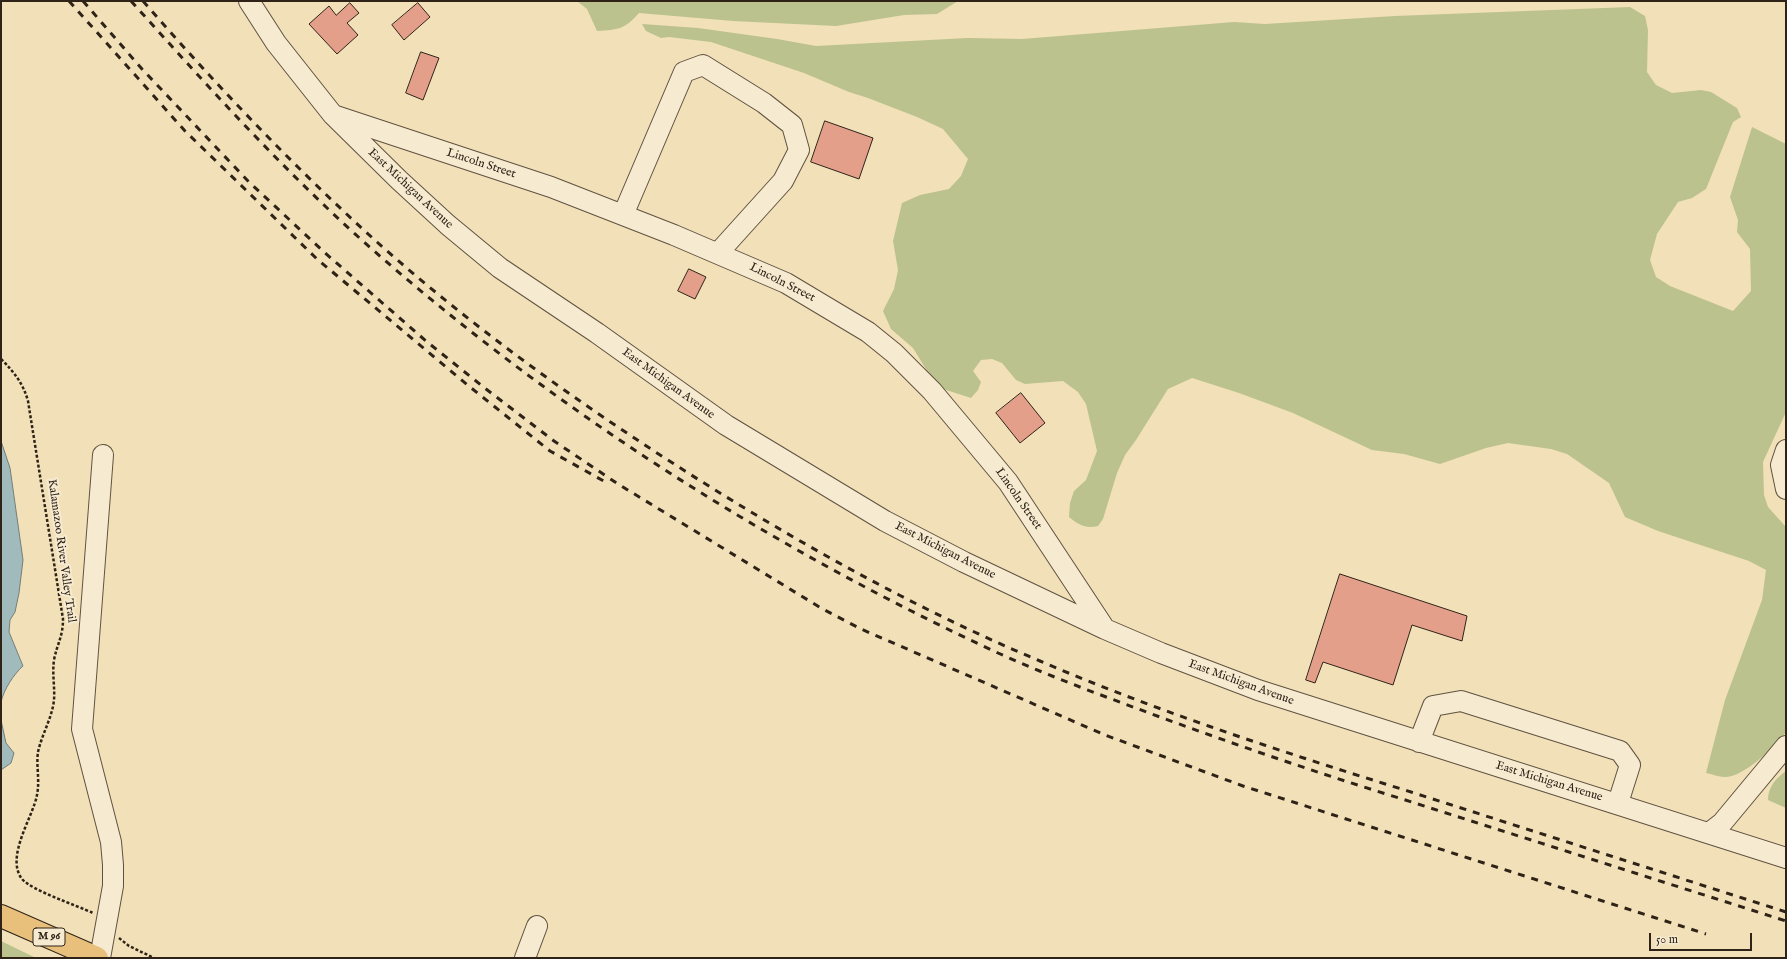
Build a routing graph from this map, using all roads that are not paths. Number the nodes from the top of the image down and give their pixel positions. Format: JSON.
{"nodes":[{"id":1,"x":249,"y":1,"type":"edge"},
{"id":2,"x":333,"y":114,"type":"junction"},
{"id":3,"x":622,"y":215,"type":"junction"},
{"id":4,"x":718,"y":253,"type":"junction"},
{"id":5,"x":1786,"y":450,"type":"edge"},
{"id":6,"x":103,"y":455,"type":"dead end"},
{"id":7,"x":1786,"y":489,"type":"edge"},
{"id":8,"x":1105,"y":629,"type":"junction"},
{"id":9,"x":1419,"y":742,"type":"junction"},
{"id":10,"x":1786,"y":746,"type":"edge"},
{"id":11,"x":1618,"y":804,"type":"junction"},
{"id":12,"x":1709,"y":833,"type":"junction"},
{"id":13,"x":1786,"y":858,"type":"edge"},
{"id":14,"x":1,"y":916,"type":"edge"},
{"id":15,"x":537,"y":926,"type":"dead end"},
{"id":16,"x":97,"y":958,"type":"edge"},
{"id":17,"x":100,"y":958,"type":"edge"},
{"id":18,"x":525,"y":958,"type":"edge"}],
"edges":[{"from":1,"to":2,"type":"street","name":"East Michigan Avenue"},
{"from":2,"to":3,"type":"street","name":"Lincoln Street"},
{"from":2,"to":8,"type":"street","name":"East Michigan Avenue"},
{"from":3,"to":4,"type":"street","name":"Lincoln Street"},
{"from":3,"to":4,"type":"street"},
{"from":4,"to":8,"type":"street","name":"Lincoln Street"},
{"from":5,"to":7,"type":"street"},
{"from":6,"to":17,"type":"street"},
{"from":8,"to":9,"type":"street","name":"East Michigan Avenue"},
{"from":9,"to":11,"type":"street","name":"East Michigan Avenue"},
{"from":9,"to":11,"type":"street"},
{"from":10,"to":12,"type":"street"},
{"from":11,"to":12,"type":"street","name":"East Michigan Avenue"},
{"from":12,"to":13,"type":"street","name":"East Michigan Avenue"},
{"from":14,"to":16,"type":"main road","number":"M 96"},
{"from":15,"to":18,"type":"street"}]}
